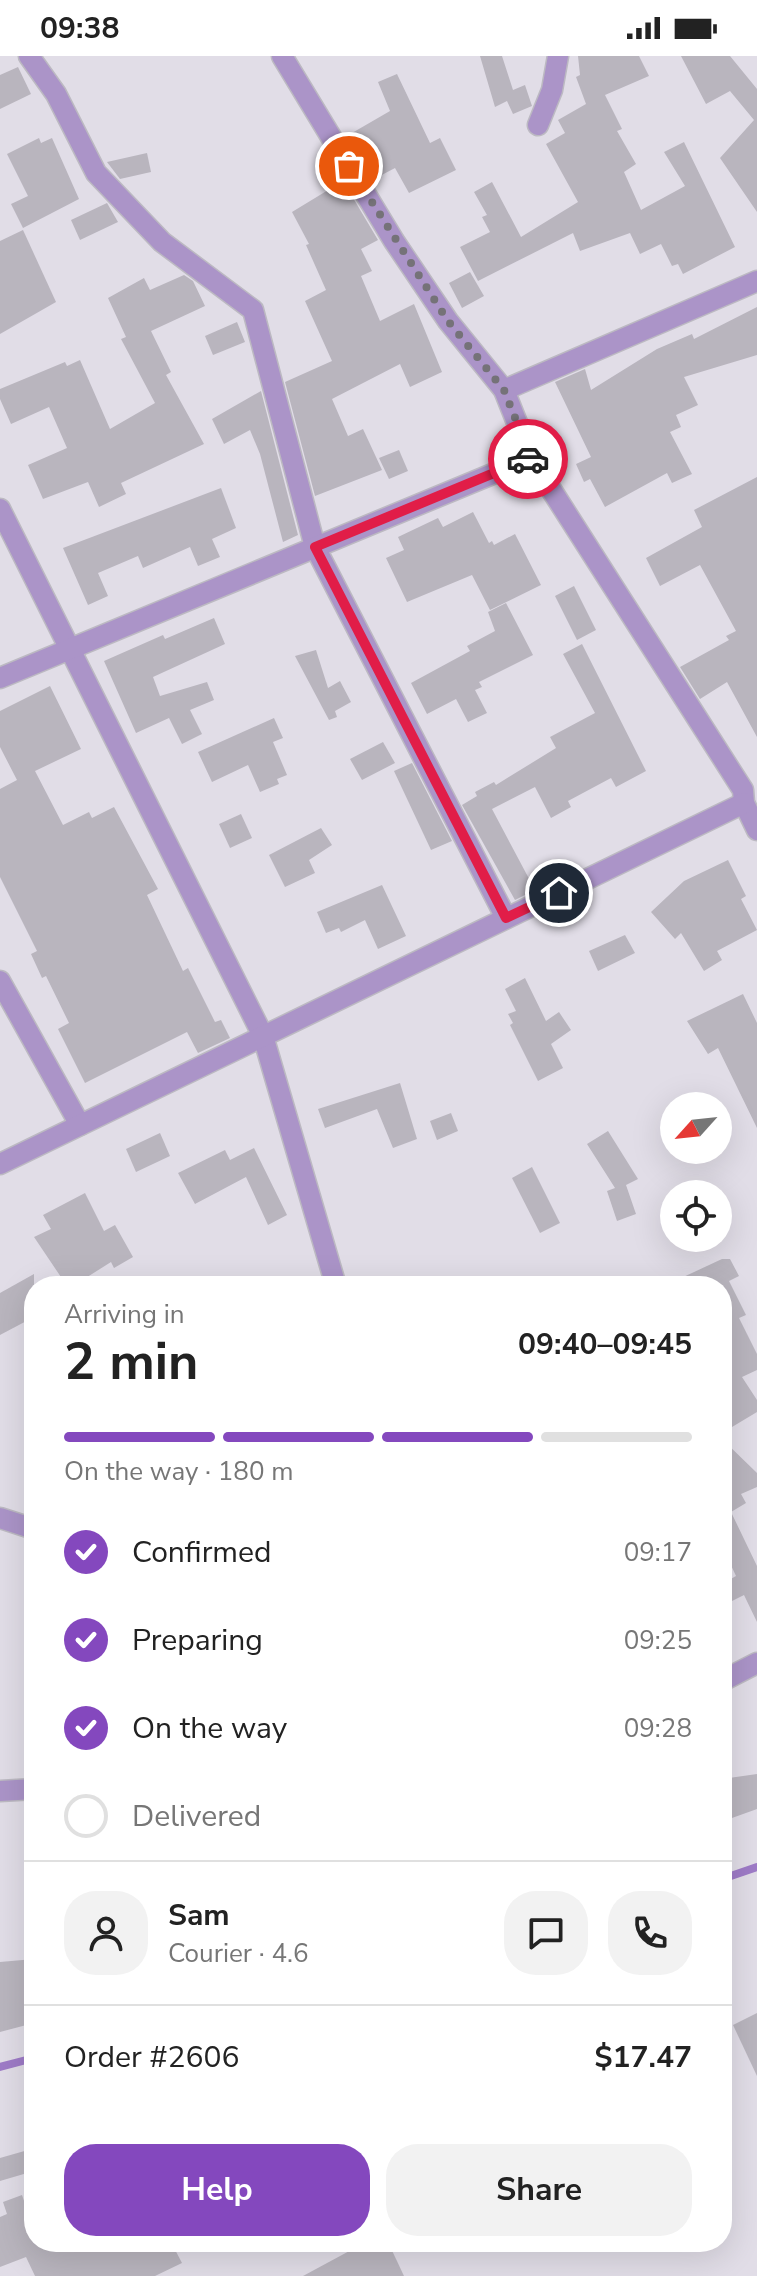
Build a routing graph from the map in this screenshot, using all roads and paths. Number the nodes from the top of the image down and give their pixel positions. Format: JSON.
{"nodes":[{"id":1,"x":29,"y":56,"type":"edge"},
{"id":2,"x":282,"y":56,"type":"edge"},
{"id":3,"x":558,"y":56,"type":"edge"},
{"id":4,"x":538,"y":125,"type":"dead end"},
{"id":5,"x":757,"y":281,"type":"edge"},
{"id":6,"x":504,"y":390,"type":"junction"},
{"id":7,"x":531,"y":458,"type":"junction"},
{"id":8,"x":0,"y":509,"type":"edge"},
{"id":9,"x":315,"y":547,"type":"junction"},
{"id":10,"x":69,"y":649,"type":"junction"},
{"id":11,"x":0,"y":678,"type":"edge"},
{"id":12,"x":748,"y":792,"type":"edge"},
{"id":13,"x":757,"y":830,"type":"edge"},
{"id":14,"x":506,"y":918,"type":"junction"},
{"id":15,"x":0,"y":981,"type":"edge"},
{"id":16,"x":263,"y":1036,"type":"junction"},
{"id":17,"x":80,"y":1125,"type":"junction"},
{"id":18,"x":0,"y":1164,"type":"edge"},
{"id":19,"x":333,"y":1276,"type":"edge"},
{"id":20,"x":0,"y":1518,"type":"edge"},
{"id":21,"x":24,"y":1526,"type":"edge"},
{"id":22,"x":757,"y":1663,"type":"edge"},
{"id":23,"x":732,"y":1676,"type":"edge"},
{"id":24,"x":24,"y":1790,"type":"edge"},
{"id":25,"x":0,"y":1791,"type":"edge"}],
"edges":[{"from":1,"to":9,"type":"street"},
{"from":2,"to":6,"type":"street"},
{"from":3,"to":4,"type":"street"},
{"from":5,"to":6,"type":"street"},
{"from":6,"to":7,"type":"street"},
{"from":7,"to":9,"type":"street"},
{"from":7,"to":12,"type":"street"},
{"from":8,"to":10,"type":"street"},
{"from":9,"to":10,"type":"street"},
{"from":9,"to":14,"type":"street"},
{"from":10,"to":11,"type":"street"},
{"from":10,"to":16,"type":"street"},
{"from":12,"to":13,"type":"street"},
{"from":12,"to":14,"type":"street"},
{"from":14,"to":16,"type":"street"},
{"from":15,"to":17,"type":"street"},
{"from":16,"to":17,"type":"street"},
{"from":16,"to":19,"type":"street"},
{"from":17,"to":18,"type":"street"},
{"from":20,"to":21,"type":"street"},
{"from":22,"to":23,"type":"street"},
{"from":24,"to":25,"type":"street"}]}
